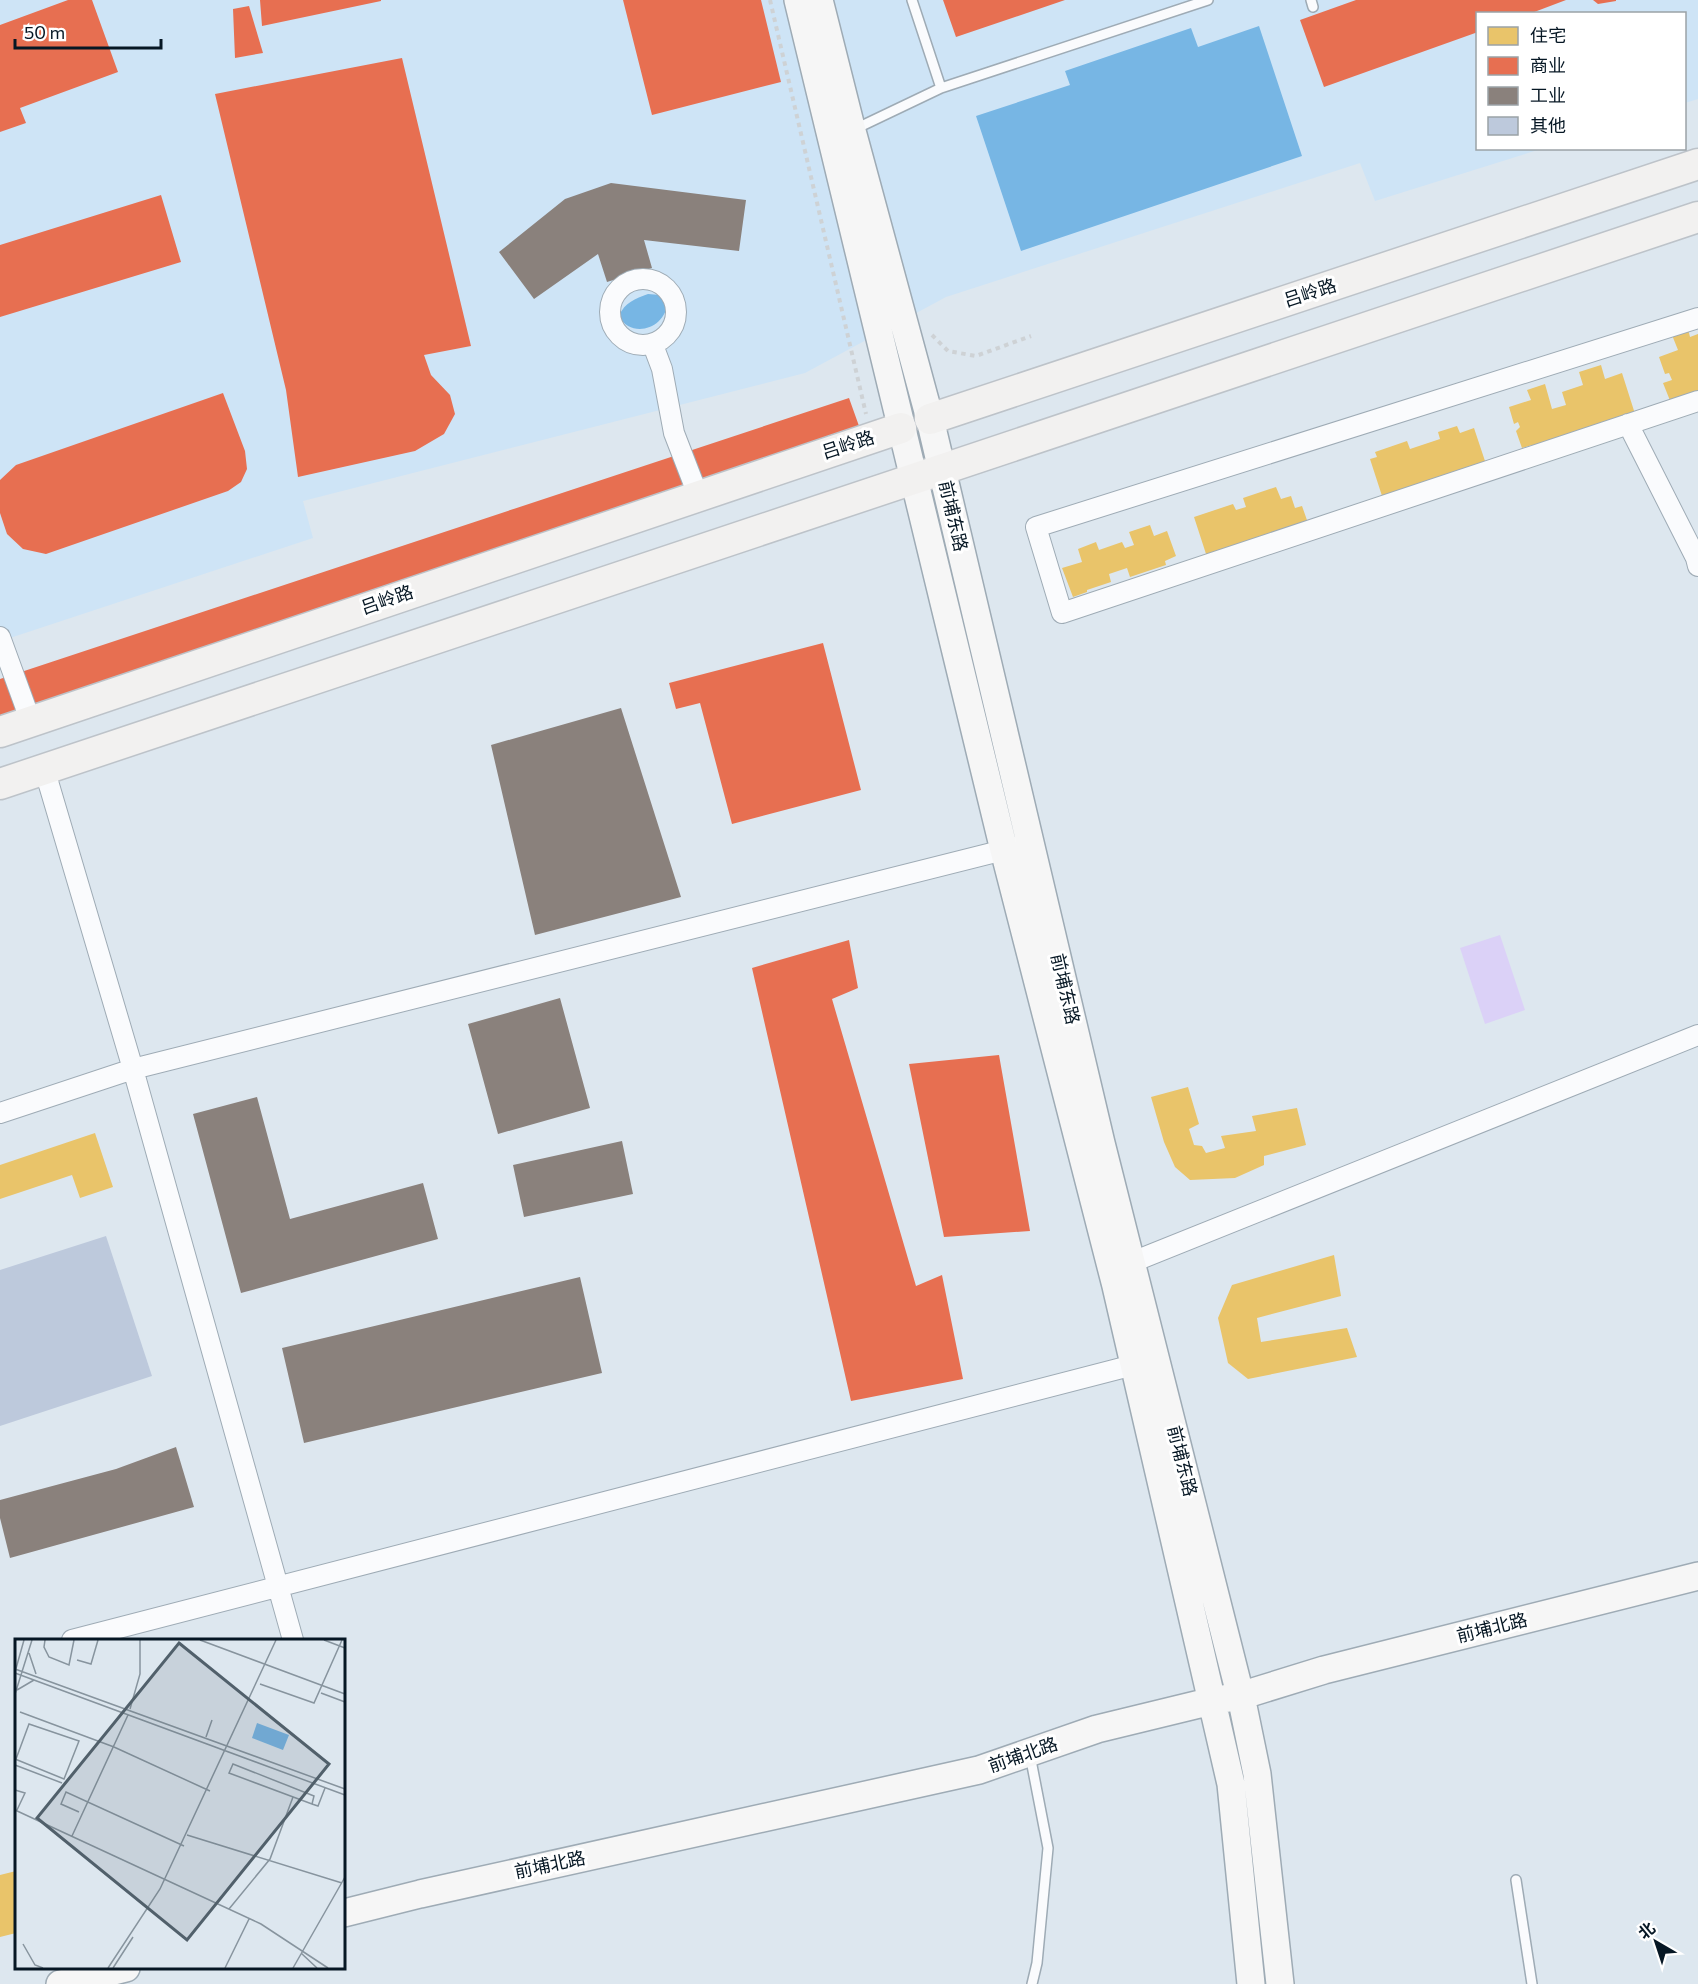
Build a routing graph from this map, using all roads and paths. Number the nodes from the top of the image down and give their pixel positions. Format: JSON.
{"nodes":[{"id":1,"x":770,"y":0,"type":"edge"},
{"id":2,"x":798,"y":0,"type":"edge"},
{"id":3,"x":819,"y":0,"type":"edge"},
{"id":4,"x":912,"y":0,"type":"edge"},
{"id":5,"x":1208,"y":0,"type":"edge"},
{"id":6,"x":941,"y":88,"type":"junction"},
{"id":7,"x":852,"y":131,"type":"junction"},
{"id":8,"x":1698,"y":164,"type":"edge"},
{"id":9,"x":1698,"y":217,"type":"edge"},
{"id":10,"x":1698,"y":318,"type":"edge"},
{"id":11,"x":925,"y":328,"type":"dead end"},
{"id":12,"x":1031,"y":336,"type":"dead end"},
{"id":13,"x":653,"y":345,"type":"dead end"},
{"id":14,"x":1698,"y":401,"type":"edge"},
{"id":15,"x":930,"y":419,"type":"junction"},
{"id":16,"x":1628,"y":424,"type":"junction"},
{"id":17,"x":902,"y":428,"type":"junction"},
{"id":18,"x":871,"y":437,"type":"junction"},
{"id":19,"x":942,"y":469,"type":"junction"},
{"id":20,"x":914,"y":478,"type":"junction"},
{"id":21,"x":698,"y":495,"type":"junction"},
{"id":22,"x":1698,"y":566,"type":"edge"},
{"id":23,"x":0,"y":637,"type":"edge"},
{"id":24,"x":31,"y":722,"type":"junction"},
{"id":25,"x":0,"y":732,"type":"edge"},
{"id":26,"x":44,"y":768,"type":"junction"},
{"id":27,"x":0,"y":784,"type":"edge"},
{"id":28,"x":1030,"y":844,"type":"junction"},
{"id":29,"x":1004,"y":850,"type":"junction"},
{"id":30,"x":1698,"y":1035,"type":"edge"},
{"id":31,"x":133,"y":1069,"type":"junction"},
{"id":32,"x":0,"y":1113,"type":"edge"},
{"id":33,"x":1122,"y":1266,"type":"junction"},
{"id":34,"x":1145,"y":1362,"type":"junction"},
{"id":35,"x":1698,"y":1576,"type":"edge"},
{"id":36,"x":279,"y":1587,"type":"junction"},
{"id":37,"x":80,"y":1639,"type":"edge"},
{"id":38,"x":292,"y":1639,"type":"edge"},
{"id":39,"x":1240,"y":1695,"type":"junction"},
{"id":40,"x":1212,"y":1701,"type":"junction"},
{"id":41,"x":1029,"y":1752,"type":"junction"},
{"id":42,"x":1516,"y":1880,"type":"dead end"},
{"id":43,"x":345,"y":1913,"type":"edge"},
{"id":44,"x":122,"y":1969,"type":"edge"},
{"id":45,"x":60,"y":1984,"type":"edge"},
{"id":46,"x":1032,"y":1984,"type":"edge"},
{"id":47,"x":1251,"y":1984,"type":"edge"},
{"id":48,"x":1280,"y":1984,"type":"edge"},
{"id":49,"x":1532,"y":1984,"type":"edge"}],
"edges":[{"from":1,"to":18,"type":"path"},
{"from":2,"to":17,"type":"main road","name":"前埔东路"},
{"from":3,"to":7,"type":"main road","name":"前埔东路"},
{"from":4,"to":6,"type":"lane"},
{"from":5,"to":6,"type":"lane"},
{"from":6,"to":7,"type":"lane"},
{"from":7,"to":15,"type":"main road","name":"前埔东路"},
{"from":8,"to":15,"type":"main road","name":"吕岭路"},
{"from":9,"to":19,"type":"main road"},
{"from":10,"to":16,"type":"street"},
{"from":11,"to":12,"type":"path"},
{"from":13,"to":21,"type":"street"},
{"from":14,"to":16,"type":"street"},
{"from":15,"to":17,"type":"main road","name":"吕岭路"},
{"from":15,"to":19,"type":"main road","name":"前埔东路"},
{"from":16,"to":22,"type":"street"},
{"from":17,"to":18,"type":"main road","name":"吕岭路"},
{"from":17,"to":20,"type":"main road","name":"前埔东路"},
{"from":18,"to":21,"type":"main road","name":"吕岭路"},
{"from":19,"to":20,"type":"main road"},
{"from":19,"to":28,"type":"main road","name":"前埔东路"},
{"from":20,"to":26,"type":"main road"},
{"from":20,"to":29,"type":"main road","name":"前埔东路"},
{"from":21,"to":24,"type":"main road","name":"吕岭路"},
{"from":23,"to":24,"type":"street"},
{"from":24,"to":25,"type":"main road","name":"吕岭路"},
{"from":26,"to":27,"type":"main road"},
{"from":26,"to":31,"type":"street"},
{"from":28,"to":29,"type":"street"},
{"from":28,"to":33,"type":"main road","name":"前埔东路"},
{"from":29,"to":31,"type":"street"},
{"from":29,"to":33,"type":"main road","name":"前埔东路"},
{"from":30,"to":33,"type":"street"},
{"from":31,"to":32,"type":"street"},
{"from":31,"to":36,"type":"street"},
{"from":33,"to":34,"type":"main road","name":"前埔东路"},
{"from":34,"to":36,"type":"street"},
{"from":34,"to":39,"type":"main road","name":"前埔东路"},
{"from":34,"to":40,"type":"main road","name":"前埔东路"},
{"from":35,"to":39,"type":"main road","name":"前埔北路"},
{"from":36,"to":37,"type":"street"},
{"from":36,"to":38,"type":"street"},
{"from":39,"to":40,"type":"main road","name":"前埔北路"},
{"from":39,"to":48,"type":"main road","name":"前埔东路"},
{"from":40,"to":41,"type":"main road","name":"前埔北路"},
{"from":40,"to":47,"type":"main road","name":"前埔东路"},
{"from":41,"to":43,"type":"main road","name":"前埔北路"},
{"from":41,"to":46,"type":"lane"},
{"from":42,"to":49,"type":"lane"},
{"from":44,"to":45,"type":"main road"}]}
